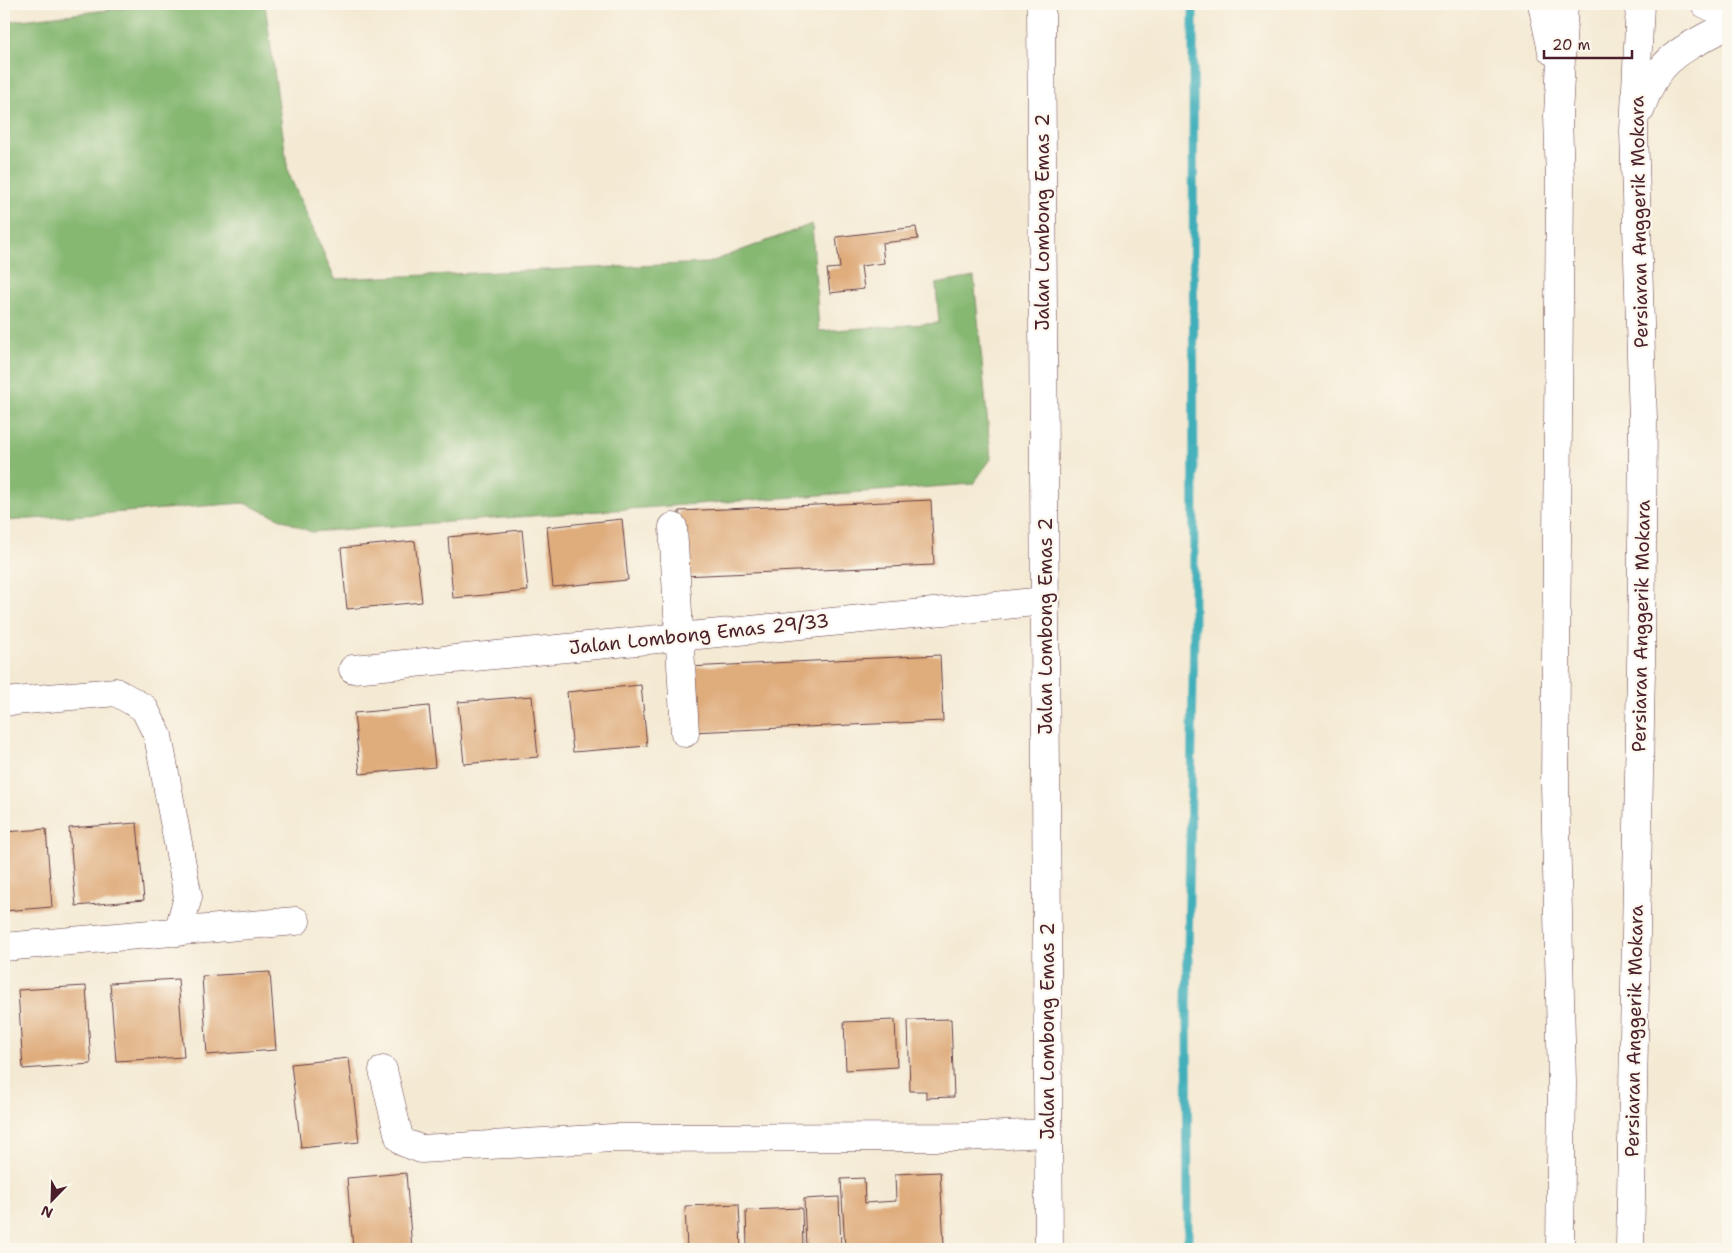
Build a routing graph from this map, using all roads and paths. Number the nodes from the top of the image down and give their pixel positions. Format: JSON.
{"nodes":[{"id":1,"x":1041,"y":4,"type":"edge"},
{"id":2,"x":1542,"y":4,"type":"edge"},
{"id":3,"x":1564,"y":4,"type":"edge"},
{"id":4,"x":1640,"y":4,"type":"edge"},
{"id":5,"x":1704,"y":4,"type":"edge"},
{"id":6,"x":1728,"y":15,"type":"edge"},
{"id":7,"x":1728,"y":25,"type":"edge"},
{"id":8,"x":1558,"y":115,"type":"junction"},
{"id":9,"x":1634,"y":132,"type":"junction"},
{"id":10,"x":672,"y":527,"type":"dead end"},
{"id":11,"x":1045,"y":601,"type":"junction"},
{"id":12,"x":679,"y":636,"type":"junction"},
{"id":13,"x":353,"y":669,"type":"dead end"},
{"id":14,"x":4,"y":702,"type":"edge"},
{"id":15,"x":685,"y":733,"type":"dead end"},
{"id":16,"x":296,"y":921,"type":"dead end"},
{"id":17,"x":178,"y":932,"type":"junction"},
{"id":18,"x":4,"y":947,"type":"edge"},
{"id":19,"x":383,"y":1070,"type":"dead end"},
{"id":20,"x":1048,"y":1133,"type":"junction"},
{"id":21,"x":1049,"y":1249,"type":"edge"},
{"id":22,"x":1560,"y":1249,"type":"edge"},
{"id":23,"x":1630,"y":1249,"type":"edge"}],
"edges":[{"from":1,"to":11,"type":"street","name":"Jalan Lombong Emas 2"},
{"from":2,"to":8,"type":"street"},
{"from":3,"to":8,"type":"street"},
{"from":4,"to":9,"type":"street","name":"Persiaran Anggerik Mokara"},
{"from":5,"to":6,"type":"street"},
{"from":7,"to":9,"type":"street"},
{"from":8,"to":22,"type":"street"},
{"from":9,"to":23,"type":"street","name":"Persiaran Anggerik Mokara"},
{"from":10,"to":12,"type":"street"},
{"from":11,"to":12,"type":"street","name":"Jalan Lombong Emas 29/33"},
{"from":11,"to":20,"type":"street","name":"Jalan Lombong Emas 2"},
{"from":12,"to":13,"type":"street","name":"Jalan Lombong Emas 29/33"},
{"from":12,"to":15,"type":"street"},
{"from":14,"to":17,"type":"street"},
{"from":16,"to":17,"type":"street"},
{"from":17,"to":18,"type":"street"},
{"from":19,"to":20,"type":"street"},
{"from":20,"to":21,"type":"street","name":"Jalan Lombong Emas 2"}]}
